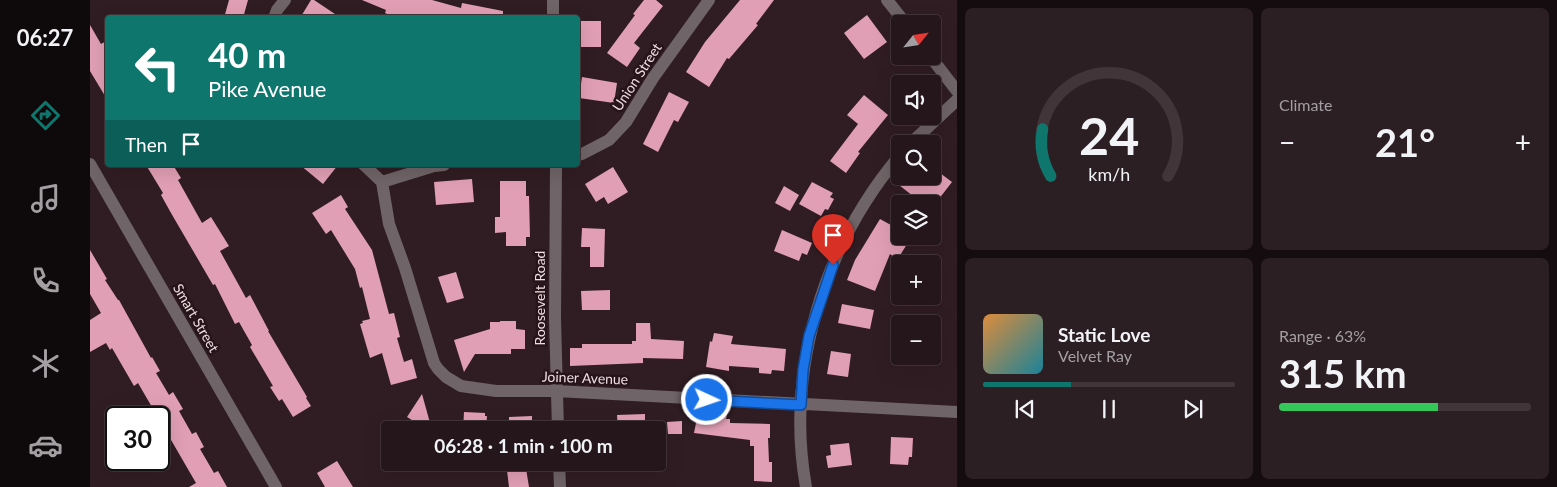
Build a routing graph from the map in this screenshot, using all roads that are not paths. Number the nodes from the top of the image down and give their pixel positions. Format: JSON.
{"nodes":[{"id":1,"x":285,"y":0,"type":"edge"},
{"id":2,"x":553,"y":0,"type":"edge"},
{"id":3,"x":709,"y":0,"type":"edge"},
{"id":4,"x":887,"y":0,"type":"edge"},
{"id":5,"x":275,"y":15,"type":"edge"},
{"id":6,"x":553,"y":15,"type":"edge"},
{"id":7,"x":899,"y":15,"type":"edge"},
{"id":8,"x":937,"y":65,"type":"edge"},
{"id":9,"x":957,"y":91,"type":"edge"},
{"id":10,"x":957,"y":100,"type":"edge"},
{"id":11,"x":920,"y":135,"type":"edge"},
{"id":12,"x":580,"y":154,"type":"edge"},
{"id":13,"x":90,"y":164,"type":"edge"},
{"id":14,"x":366,"y":167,"type":"edge"},
{"id":15,"x":431,"y":167,"type":"edge"},
{"id":16,"x":556,"y":167,"type":"edge"},
{"id":17,"x":891,"y":167,"type":"edge"},
{"id":18,"x":382,"y":182,"type":"junction"},
{"id":19,"x":556,"y":391,"type":"junction"},
{"id":20,"x":801,"y":405,"type":"junction"},
{"id":21,"x":957,"y":412,"type":"edge"},
{"id":22,"x":558,"y":421,"type":"edge"},
{"id":23,"x":559,"y":471,"type":"edge"},
{"id":24,"x":276,"y":487,"type":"edge"},
{"id":25,"x":560,"y":487,"type":"edge"},
{"id":26,"x":806,"y":487,"type":"edge"}],
"edges":[{"from":1,"to":5,"type":"street"},
{"from":2,"to":6,"type":"street"},
{"from":3,"to":12,"type":"street","name":"Union Street"},
{"from":4,"to":7,"type":"street"},
{"from":8,"to":9,"type":"street"},
{"from":10,"to":11,"type":"street"},
{"from":13,"to":24,"type":"street","name":"Smart Street"},
{"from":14,"to":18,"type":"street"},
{"from":15,"to":18,"type":"street"},
{"from":16,"to":19,"type":"street","name":"Roosevelt Road"},
{"from":17,"to":20,"type":"street"},
{"from":18,"to":19,"type":"street","name":"Joiner Avenue"},
{"from":19,"to":20,"type":"street","name":"Joiner Avenue"},
{"from":19,"to":22,"type":"street","name":"Roosevelt Road"},
{"from":20,"to":21,"type":"street","name":"Joiner Avenue"},
{"from":20,"to":26,"type":"street"},
{"from":23,"to":25,"type":"street"}]}
